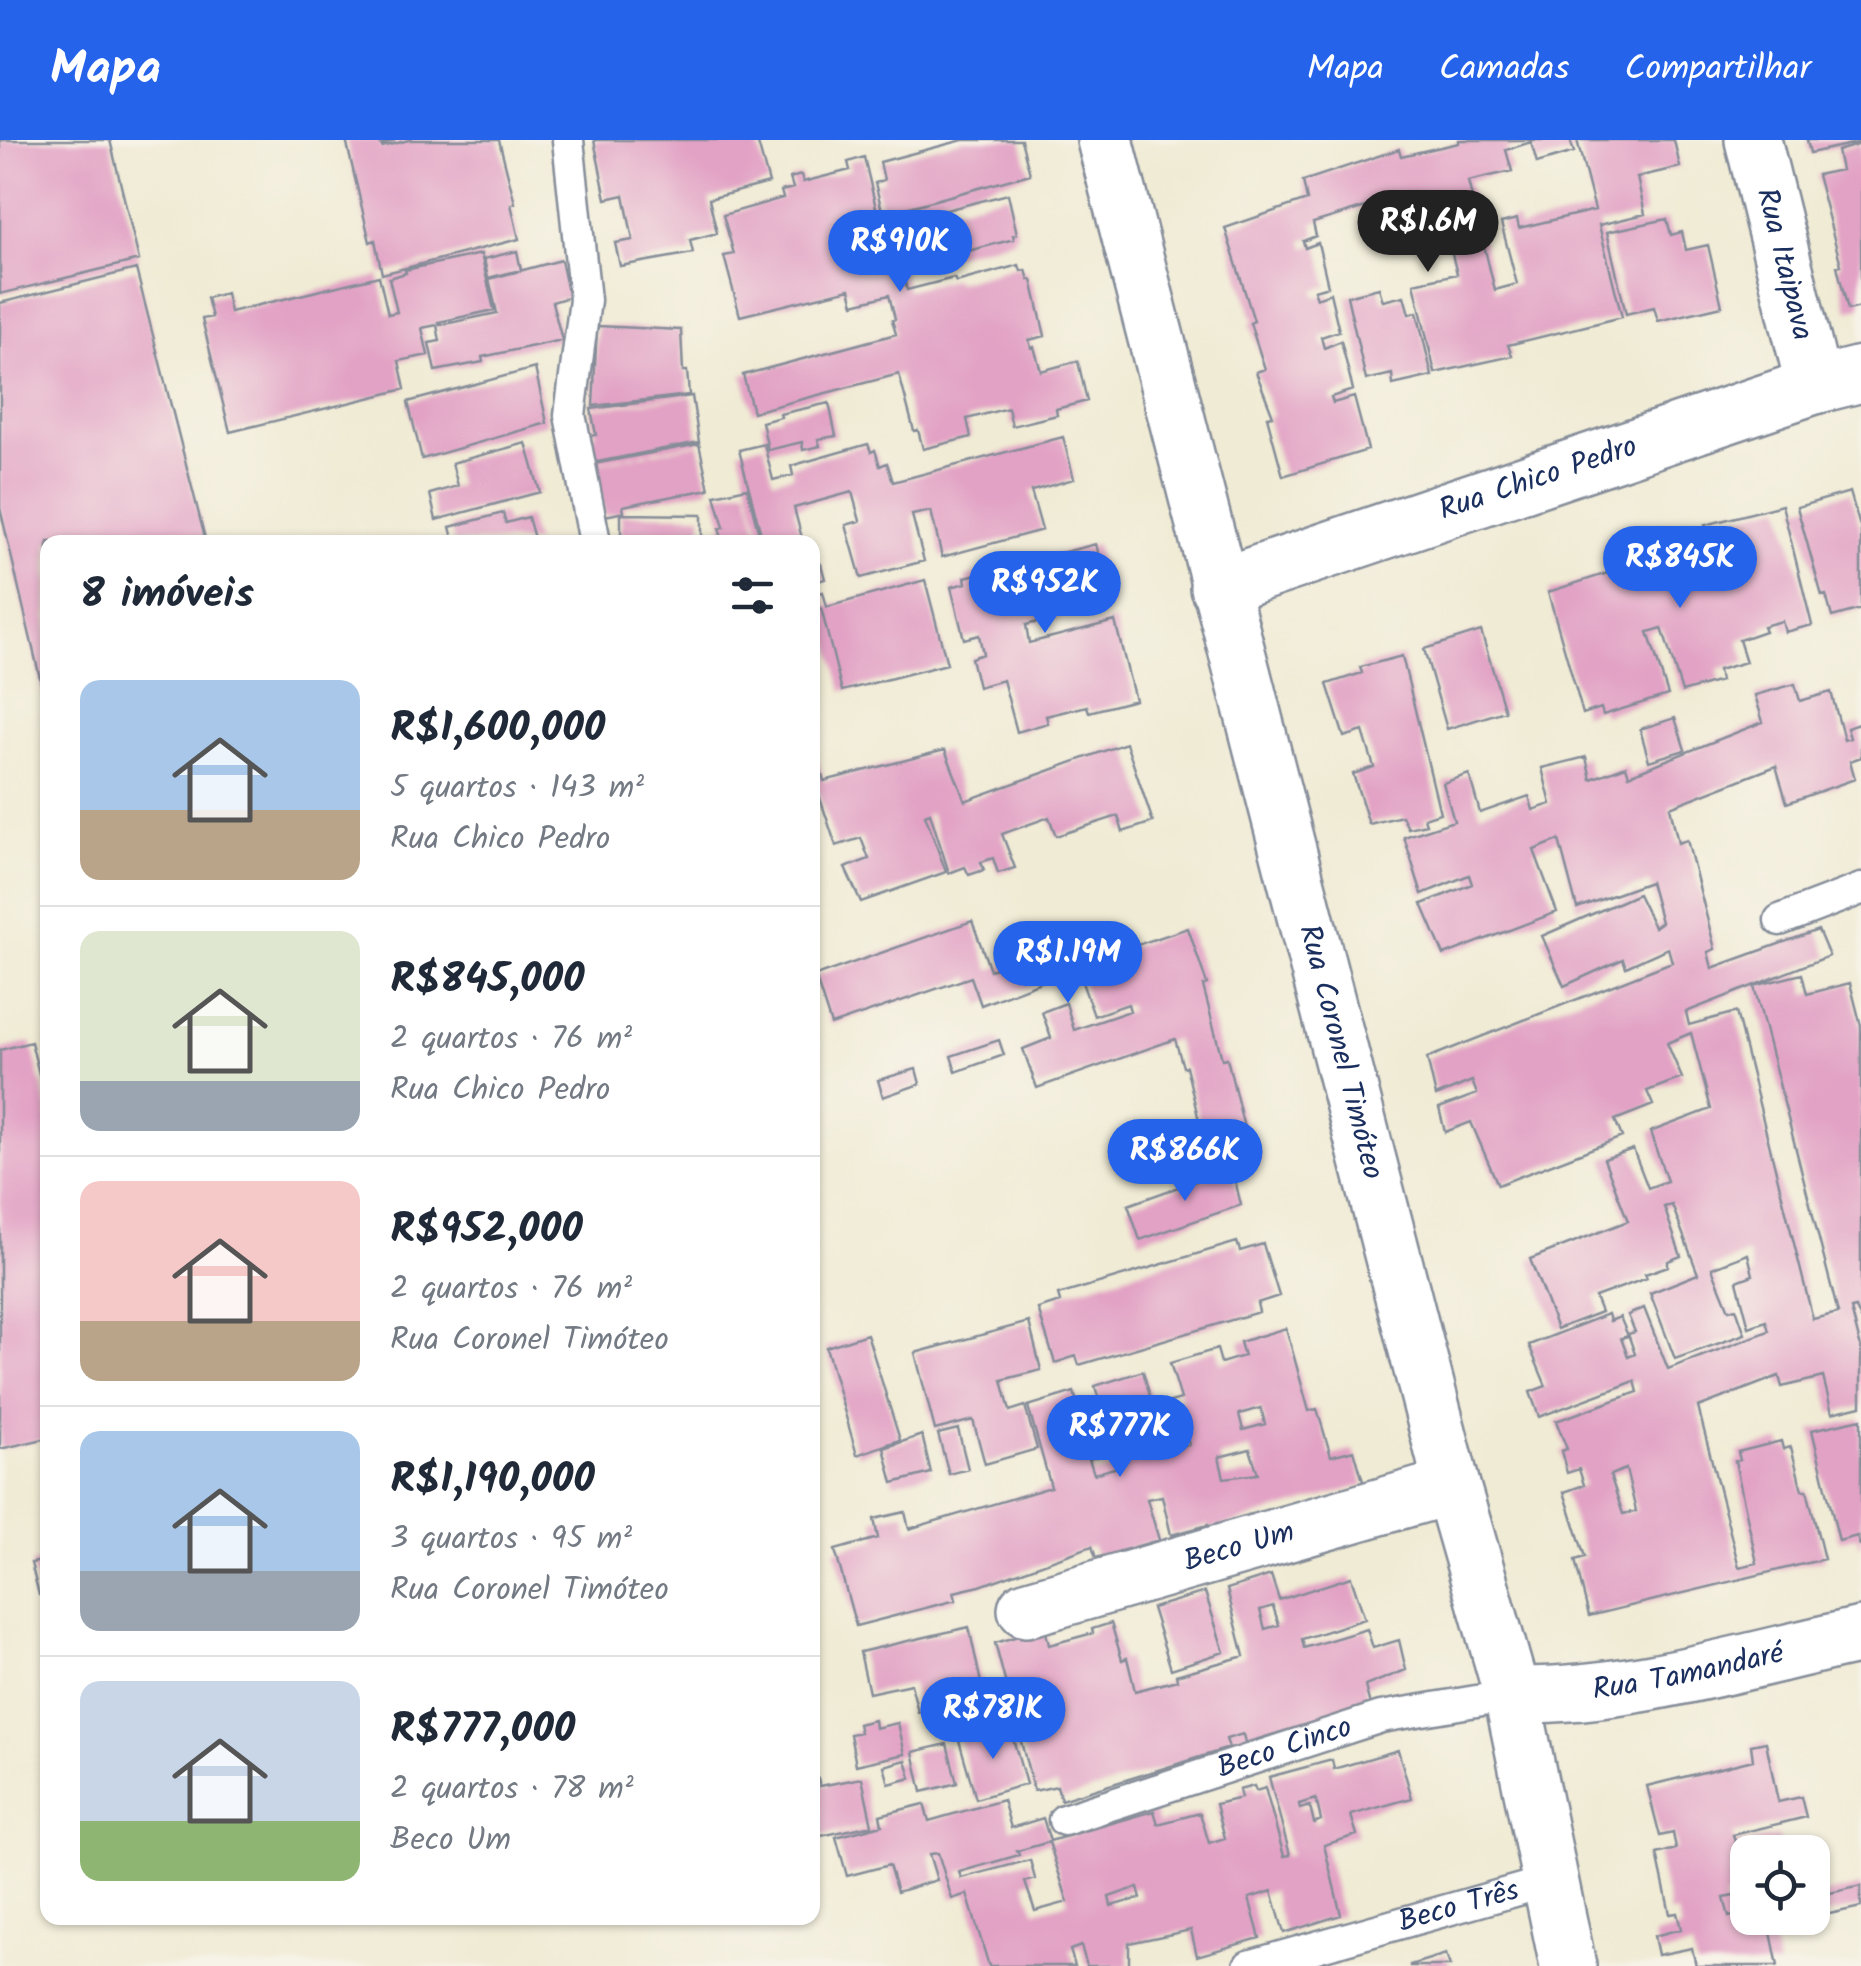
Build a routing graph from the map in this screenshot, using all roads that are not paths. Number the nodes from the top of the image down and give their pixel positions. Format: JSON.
{"nodes":[{"id":1,"x":568,"y":140,"type":"edge"},
{"id":2,"x":1106,"y":140,"type":"edge"},
{"id":3,"x":1752,"y":140,"type":"edge"},
{"id":4,"x":1838,"y":380,"type":"edge"},
{"id":5,"x":594,"y":535,"type":"edge"},
{"id":6,"x":1218,"y":587,"type":"junction"},
{"id":7,"x":1861,"y":890,"type":"edge"},
{"id":8,"x":1780,"y":920,"type":"dead end"},
{"id":9,"x":1452,"y":1486,"type":"junction"},
{"id":10,"x":1026,"y":1609,"type":"dead end"},
{"id":11,"x":1861,"y":1635,"type":"edge"},
{"id":12,"x":1512,"y":1695,"type":"junction"},
{"id":13,"x":1064,"y":1820,"type":"dead end"},
{"id":14,"x":1550,"y":1881,"type":"junction"},
{"id":15,"x":1250,"y":1966,"type":"edge"},
{"id":16,"x":1568,"y":1966,"type":"edge"}],
"edges":[{"from":1,"to":5,"type":"lane"},
{"from":2,"to":6,"type":"street","name":"Rua Coronel Timóteo"},
{"from":3,"to":4,"type":"street","name":"Rua Itaipava"},
{"from":4,"to":6,"type":"street","name":"Rua Chico Pedro"},
{"from":6,"to":9,"type":"street","name":"Rua Coronel Timóteo"},
{"from":7,"to":8,"type":"lane"},
{"from":9,"to":10,"type":"street","name":"Beco Um"},
{"from":9,"to":12,"type":"street","name":"Rua Coronel Timóteo"},
{"from":11,"to":12,"type":"street","name":"Rua Tamandaré"},
{"from":12,"to":13,"type":"lane","name":"Beco Cinco"},
{"from":12,"to":14,"type":"street","name":"Rua Coronel Timóteo"},
{"from":14,"to":15,"type":"lane","name":"Beco Três"},
{"from":14,"to":16,"type":"street","name":"Rua Coronel Timóteo"}]}
